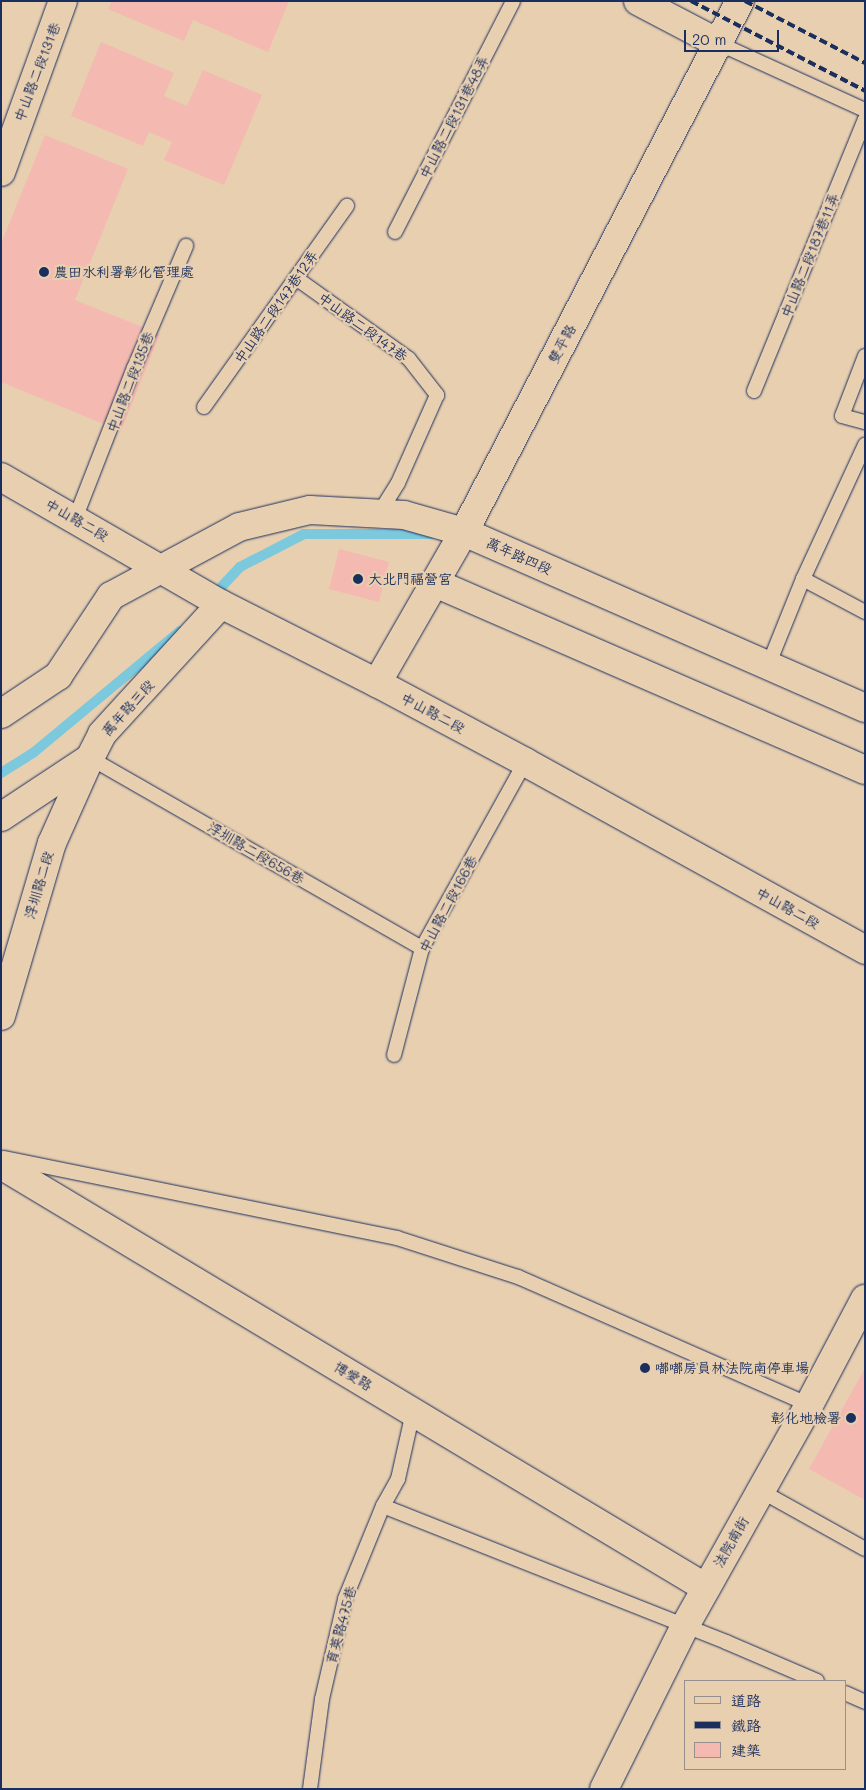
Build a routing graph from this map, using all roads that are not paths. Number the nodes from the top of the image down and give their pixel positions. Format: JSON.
{"nodes":[{"id":1,"x":63,"y":1,"type":"edge"},
{"id":2,"x":513,"y":1,"type":"edge"},
{"id":3,"x":638,"y":1,"type":"edge"},
{"id":4,"x":740,"y":1,"type":"edge"},
{"id":5,"x":720,"y":44,"type":"junction"},
{"id":6,"x":865,"y":110,"type":"edge"},
{"id":7,"x":865,"y":119,"type":"edge"},
{"id":8,"x":1,"y":172,"type":"edge"},
{"id":9,"x":346,"y":206,"type":"dead end"},
{"id":10,"x":395,"y":232,"type":"dead end"},
{"id":11,"x":186,"y":246,"type":"dead end"},
{"id":12,"x":296,"y":278,"type":"junction"},
{"id":13,"x":865,"y":356,"type":"edge"},
{"id":14,"x":754,"y":392,"type":"dead end"},
{"id":15,"x":204,"y":407,"type":"dead end"},
{"id":16,"x":865,"y":422,"type":"edge"},
{"id":17,"x":865,"y":445,"type":"edge"},
{"id":18,"x":1,"y":477,"type":"edge"},
{"id":19,"x":379,"y":514,"type":"junction"},
{"id":20,"x":75,"y":519,"type":"junction"},
{"id":21,"x":464,"y":532,"type":"junction"},
{"id":22,"x":161,"y":568,"type":"junction"},
{"id":23,"x":803,"y":579,"type":"junction"},
{"id":24,"x":436,"y":583,"type":"junction"},
{"id":25,"x":221,"y":604,"type":"junction"},
{"id":26,"x":865,"y":612,"type":"edge"},
{"id":27,"x":768,"y":666,"type":"junction"},
{"id":28,"x":377,"y":683,"type":"junction"},
{"id":29,"x":865,"y":708,"type":"edge"},
{"id":30,"x":1,"y":714,"type":"edge"},
{"id":31,"x":90,"y":758,"type":"junction"},
{"id":32,"x":526,"y":762,"type":"junction"},
{"id":33,"x":865,"y":770,"type":"edge"},
{"id":34,"x":1,"y":817,"type":"edge"},
{"id":35,"x":422,"y":948,"type":"junction"},
{"id":36,"x":865,"y":950,"type":"edge"},
{"id":37,"x":1,"y":1016,"type":"edge"},
{"id":38,"x":394,"y":1055,"type":"dead end"},
{"id":39,"x":1,"y":1158,"type":"edge"},
{"id":40,"x":1,"y":1165,"type":"edge"},
{"id":41,"x":865,"y":1299,"type":"edge"},
{"id":42,"x":809,"y":1406,"type":"junction"},
{"id":43,"x":413,"y":1412,"type":"junction"},
{"id":44,"x":760,"y":1491,"type":"junction"},
{"id":45,"x":383,"y":1506,"type":"junction"},
{"id":46,"x":865,"y":1549,"type":"edge"},
{"id":47,"x":706,"y":1588,"type":"junction"},
{"id":48,"x":685,"y":1626,"type":"junction"},
{"id":49,"x":814,"y":1680,"type":"edge"},
{"id":50,"x":846,"y":1694,"type":"edge"},
{"id":51,"x":865,"y":1702,"type":"edge"},
{"id":52,"x":310,"y":1789,"type":"edge"},
{"id":53,"x":604,"y":1789,"type":"edge"}],
"edges":[{"from":1,"to":8,"type":"street","name":"中山路二段131巷"},
{"from":2,"to":10,"type":"lane","name":"中山路二段131巷48弄"},
{"from":3,"to":5,"type":"street"},
{"from":4,"to":5,"type":"street","name":"雙平路"},
{"from":5,"to":6,"type":"lane"},
{"from":5,"to":21,"type":"street","name":"雙平路"},
{"from":7,"to":14,"type":"lane","name":"中山路二段187巷11弄"},
{"from":9,"to":12,"type":"lane","name":"中山路二段147巷12弄"},
{"from":11,"to":20,"type":"lane","name":"中山路二段135巷"},
{"from":12,"to":15,"type":"lane","name":"中山路二段147巷12弄"},
{"from":12,"to":19,"type":"lane","name":"中山路二段147巷"},
{"from":13,"to":16,"type":"lane"},
{"from":17,"to":23,"type":"lane"},
{"from":18,"to":20,"type":"street","name":"中山路二段"},
{"from":19,"to":21,"type":"street","name":"萬年路四段"},
{"from":19,"to":22,"type":"street","name":"萬年路四段"},
{"from":20,"to":22,"type":"street","name":"中山路二段"},
{"from":21,"to":24,"type":"street","name":"雙平路"},
{"from":21,"to":27,"type":"street","name":"萬年路四段"},
{"from":22,"to":25,"type":"street","name":"中山路二段"},
{"from":22,"to":30,"type":"street"},
{"from":23,"to":26,"type":"lane"},
{"from":23,"to":27,"type":"lane"},
{"from":24,"to":28,"type":"street","name":"雙平路"},
{"from":24,"to":33,"type":"street"},
{"from":25,"to":28,"type":"street","name":"中山路二段"},
{"from":25,"to":31,"type":"street","name":"萬年路三段"},
{"from":27,"to":29,"type":"street","name":"萬年路四段"},
{"from":28,"to":32,"type":"street","name":"中山路二段"},
{"from":31,"to":34,"type":"street","name":"萬年路三段"},
{"from":31,"to":35,"type":"lane","name":"浮圳路二段656巷"},
{"from":31,"to":37,"type":"street","name":"浮圳路二段"},
{"from":32,"to":35,"type":"lane","name":"中山路二段166巷"},
{"from":32,"to":36,"type":"street","name":"中山路二段"},
{"from":35,"to":38,"type":"lane","name":"中山路二段166巷"},
{"from":39,"to":42,"type":"lane"},
{"from":40,"to":43,"type":"street","name":"博愛路"},
{"from":41,"to":42,"type":"street","name":"法院南街"},
{"from":42,"to":44,"type":"street","name":"法院南街"},
{"from":43,"to":45,"type":"lane","name":"育英路475巷"},
{"from":43,"to":47,"type":"street","name":"博愛路"},
{"from":44,"to":46,"type":"lane"},
{"from":44,"to":47,"type":"street","name":"法院南街"},
{"from":45,"to":48,"type":"lane"},
{"from":45,"to":52,"type":"lane","name":"育英路475巷"},
{"from":47,"to":48,"type":"street","name":"法院南街"},
{"from":48,"to":49,"type":"lane"},
{"from":48,"to":53,"type":"street","name":"法院南街"},
{"from":50,"to":51,"type":"lane"}]}
